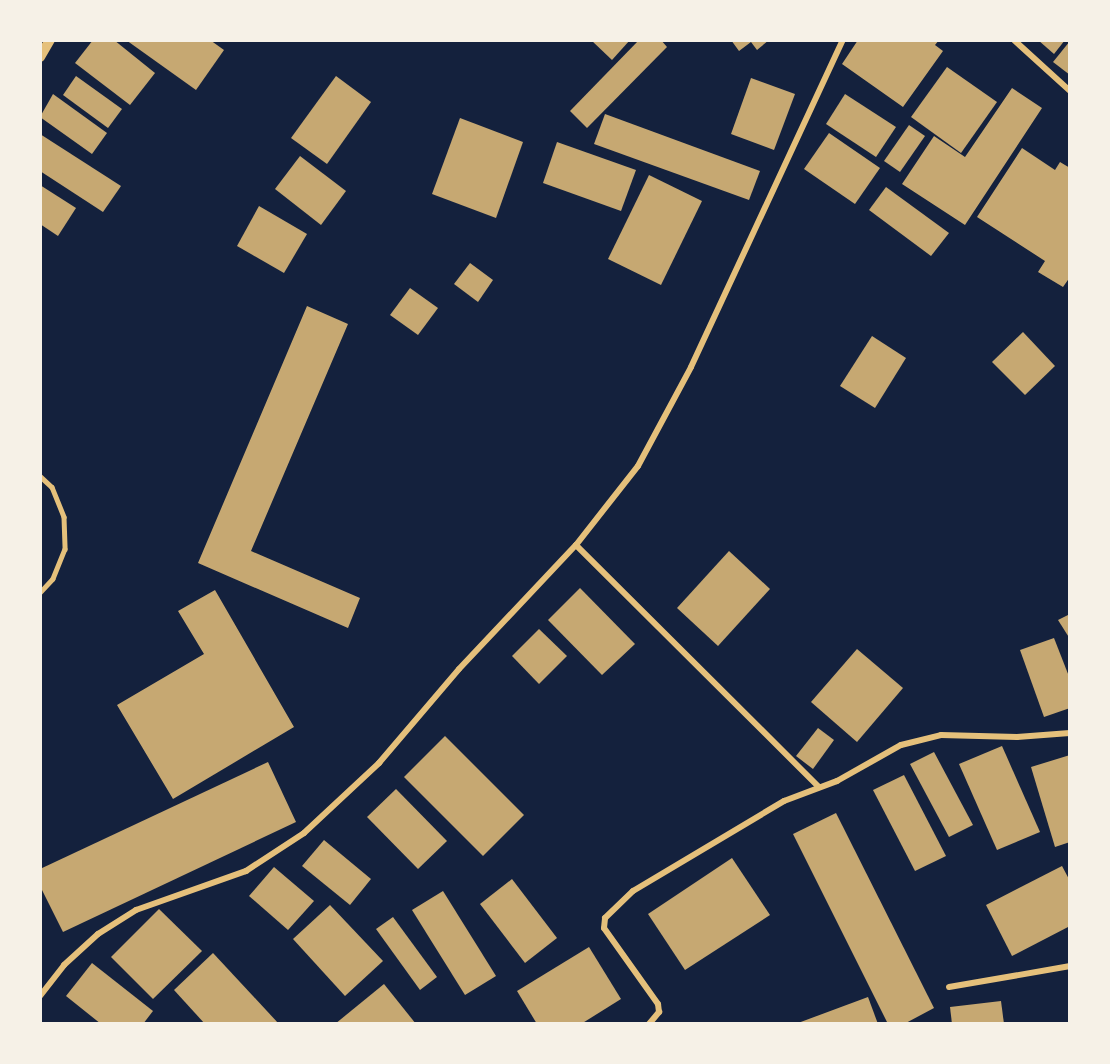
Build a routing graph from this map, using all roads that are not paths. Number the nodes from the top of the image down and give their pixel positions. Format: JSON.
{"nodes":[{"id":1,"x":50,"y":40,"type":"edge"},
{"id":2,"x":843,"y":40,"type":"edge"},
{"id":3,"x":1014,"y":40,"type":"edge"},
{"id":4,"x":40,"y":57,"type":"edge"},
{"id":5,"x":1070,"y":91,"type":"edge"},
{"id":6,"x":40,"y":476,"type":"edge"},
{"id":7,"x":576,"y":545,"type":"junction"},
{"id":8,"x":40,"y":592,"type":"edge"},
{"id":9,"x":1070,"y":733,"type":"edge"},
{"id":10,"x":819,"y":787,"type":"junction"},
{"id":11,"x":1070,"y":966,"type":"edge"},
{"id":12,"x":949,"y":987,"type":"dead end"},
{"id":13,"x":40,"y":996,"type":"edge"},
{"id":14,"x":649,"y":1023,"type":"edge"}],
"edges":[{"from":1,"to":4,"type":"street"},
{"from":2,"to":7,"type":"street"},
{"from":3,"to":5,"type":"street"},
{"from":6,"to":8,"type":"lane"},
{"from":7,"to":10,"type":"street"},
{"from":7,"to":13,"type":"street"},
{"from":9,"to":10,"type":"street"},
{"from":10,"to":14,"type":"street"},
{"from":11,"to":12,"type":"street"}]}
